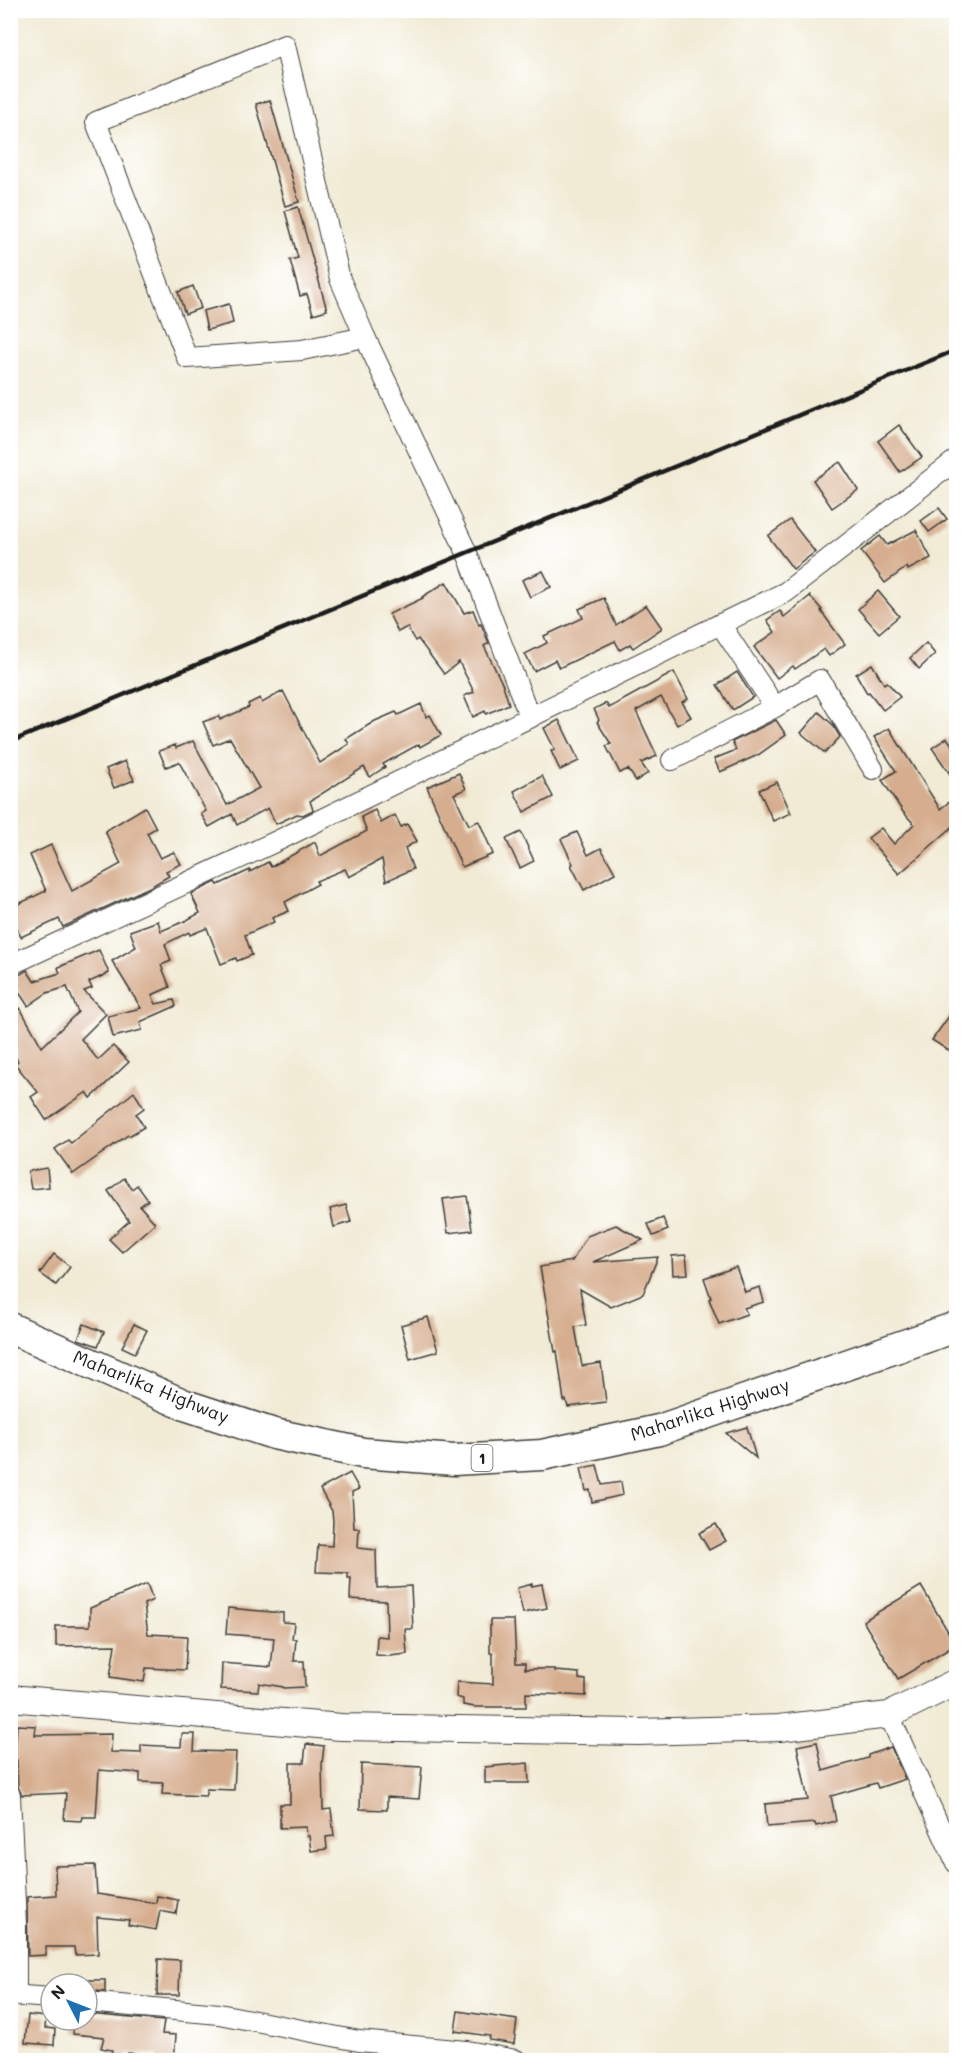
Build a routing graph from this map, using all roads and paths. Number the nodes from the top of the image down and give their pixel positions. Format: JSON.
{"nodes":[{"id":1,"x":365,"y":337,"type":"junction"},
{"id":2,"x":957,"y":460,"type":"edge"},
{"id":3,"x":720,"y":624,"type":"junction"},
{"id":4,"x":775,"y":707,"type":"junction"},
{"id":5,"x":530,"y":717,"type":"junction"},
{"id":6,"x":672,"y":760,"type":"dead end"},
{"id":7,"x":873,"y":769,"type":"dead end"},
{"id":8,"x":10,"y":965,"type":"edge"},
{"id":9,"x":10,"y":1328,"type":"edge"},
{"id":10,"x":957,"y":1328,"type":"edge"},
{"id":11,"x":957,"y":1682,"type":"edge"},
{"id":12,"x":10,"y":1698,"type":"edge"},
{"id":13,"x":889,"y":1715,"type":"junction"},
{"id":14,"x":10,"y":1795,"type":"edge"},
{"id":15,"x":11,"y":1816,"type":"edge"},
{"id":16,"x":957,"y":1863,"type":"edge"},
{"id":17,"x":13,"y":1995,"type":"edge"},
{"id":18,"x":39,"y":1997,"type":"edge"},
{"id":19,"x":99,"y":2002,"type":"edge"},
{"id":20,"x":516,"y":2061,"type":"edge"}],
"edges":[{"from":1,"to":1,"type":"street"},
{"from":1,"to":5,"type":"street"},
{"from":2,"to":3,"type":"street"},
{"from":3,"to":4,"type":"street"},
{"from":3,"to":5,"type":"street"},
{"from":4,"to":6,"type":"street"},
{"from":4,"to":7,"type":"street"},
{"from":5,"to":8,"type":"street"},
{"from":9,"to":10,"type":"highway","name":"Maharlika Highway","number":"1"},
{"from":11,"to":13,"type":"main road"},
{"from":12,"to":13,"type":"main road"},
{"from":13,"to":16,"type":"street"},
{"from":14,"to":15,"type":"street"},
{"from":15,"to":17,"type":"street"},
{"from":17,"to":18,"type":"street"},
{"from":19,"to":20,"type":"street"}]}
